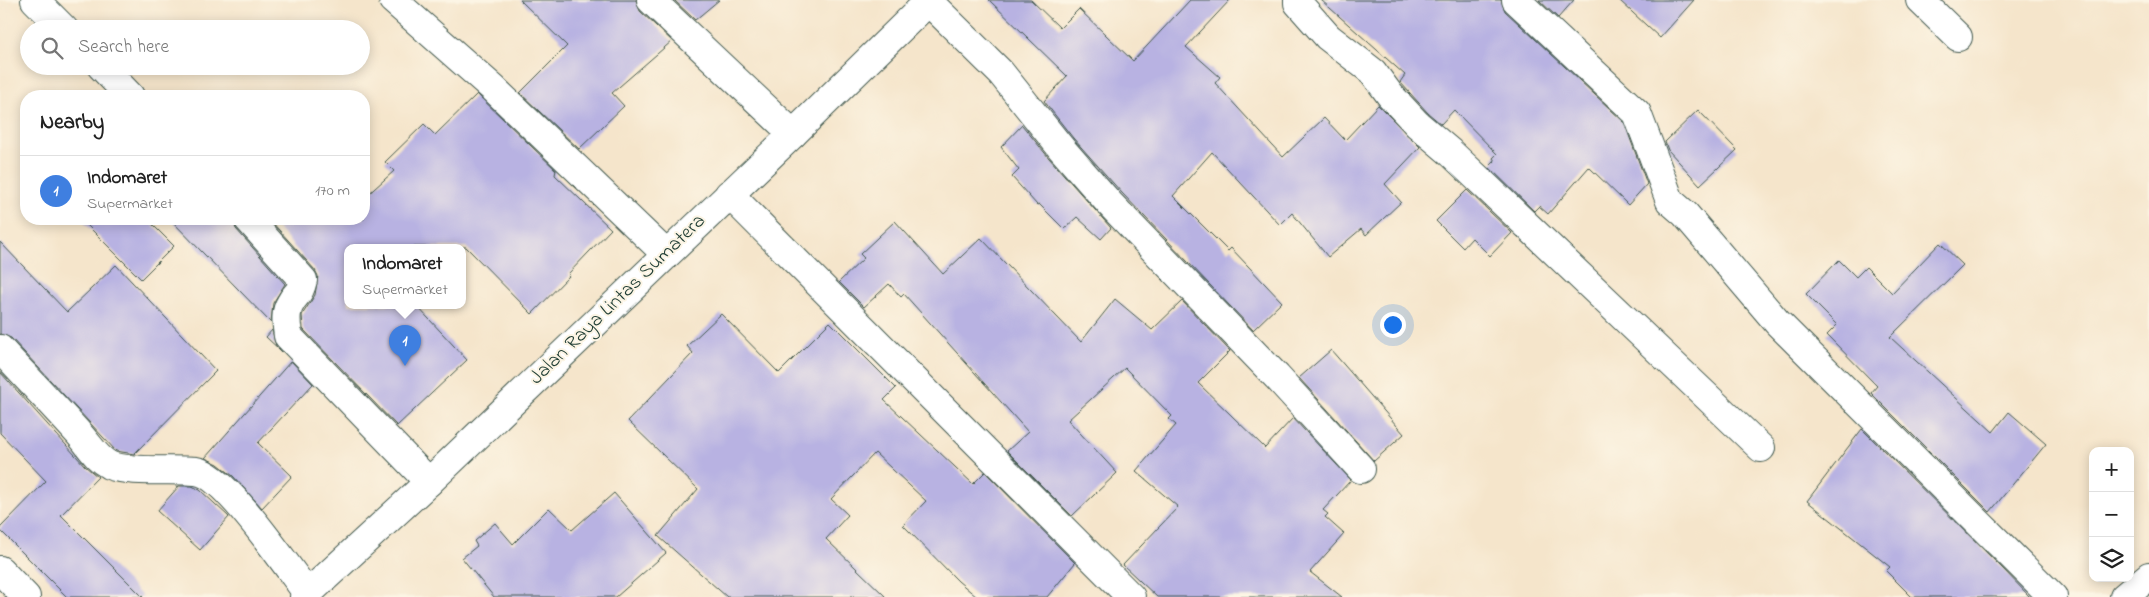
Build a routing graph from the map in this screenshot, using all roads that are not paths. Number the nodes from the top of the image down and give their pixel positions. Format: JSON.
{"nodes":[{"id":1,"x":35,"y":0,"type":"edge"},
{"id":2,"x":393,"y":0,"type":"edge"},
{"id":3,"x":651,"y":0,"type":"edge"},
{"id":4,"x":1298,"y":0,"type":"edge"},
{"id":5,"x":1516,"y":0,"type":"edge"},
{"id":6,"x":1920,"y":0,"type":"edge"},
{"id":7,"x":929,"y":1,"type":"edge"},
{"id":8,"x":55,"y":20,"type":"edge"},
{"id":9,"x":1958,"y":36,"type":"dead end"},
{"id":10,"x":110,"y":75,"type":"edge"},
{"id":11,"x":124,"y":90,"type":"edge"},
{"id":12,"x":793,"y":134,"type":"junction"},
{"id":13,"x":729,"y":194,"type":"junction"},
{"id":14,"x":253,"y":225,"type":"edge"},
{"id":15,"x":666,"y":254,"type":"junction"},
{"id":16,"x":0,"y":349,"type":"edge"},
{"id":17,"x":1761,"y":448,"type":"dead end"},
{"id":18,"x":1361,"y":469,"type":"dead end"},
{"id":19,"x":428,"y":482,"type":"junction"},
{"id":20,"x":0,"y":570,"type":"edge"},
{"id":21,"x":2149,"y":576,"type":"edge"},
{"id":22,"x":305,"y":595,"type":"edge"},
{"id":23,"x":26,"y":597,"type":"edge"},
{"id":24,"x":1130,"y":597,"type":"edge"},
{"id":25,"x":2053,"y":597,"type":"edge"},
{"id":26,"x":2124,"y":597,"type":"edge"}],
"edges":[{"from":1,"to":8,"type":"main road"},
{"from":2,"to":15,"type":"main road"},
{"from":3,"to":12,"type":"main road"},
{"from":4,"to":17,"type":"main road"},
{"from":5,"to":25,"type":"main road"},
{"from":6,"to":9,"type":"main road"},
{"from":7,"to":12,"type":"main road","name":"Jalan Raya Lintas Sumatera"},
{"from":7,"to":18,"type":"main road"},
{"from":10,"to":11,"type":"main road"},
{"from":12,"to":13,"type":"main road","name":"Jalan Raya Lintas Sumatera"},
{"from":13,"to":15,"type":"main road","name":"Jalan Raya Lintas Sumatera"},
{"from":13,"to":24,"type":"main road"},
{"from":14,"to":19,"type":"main road"},
{"from":15,"to":19,"type":"main road","name":"Jalan Raya Lintas Sumatera"},
{"from":16,"to":22,"type":"main road"},
{"from":19,"to":22,"type":"main road","name":"Jalan Raya Lintas Sumatera"},
{"from":20,"to":23,"type":"main road"},
{"from":21,"to":26,"type":"main road"}]}
